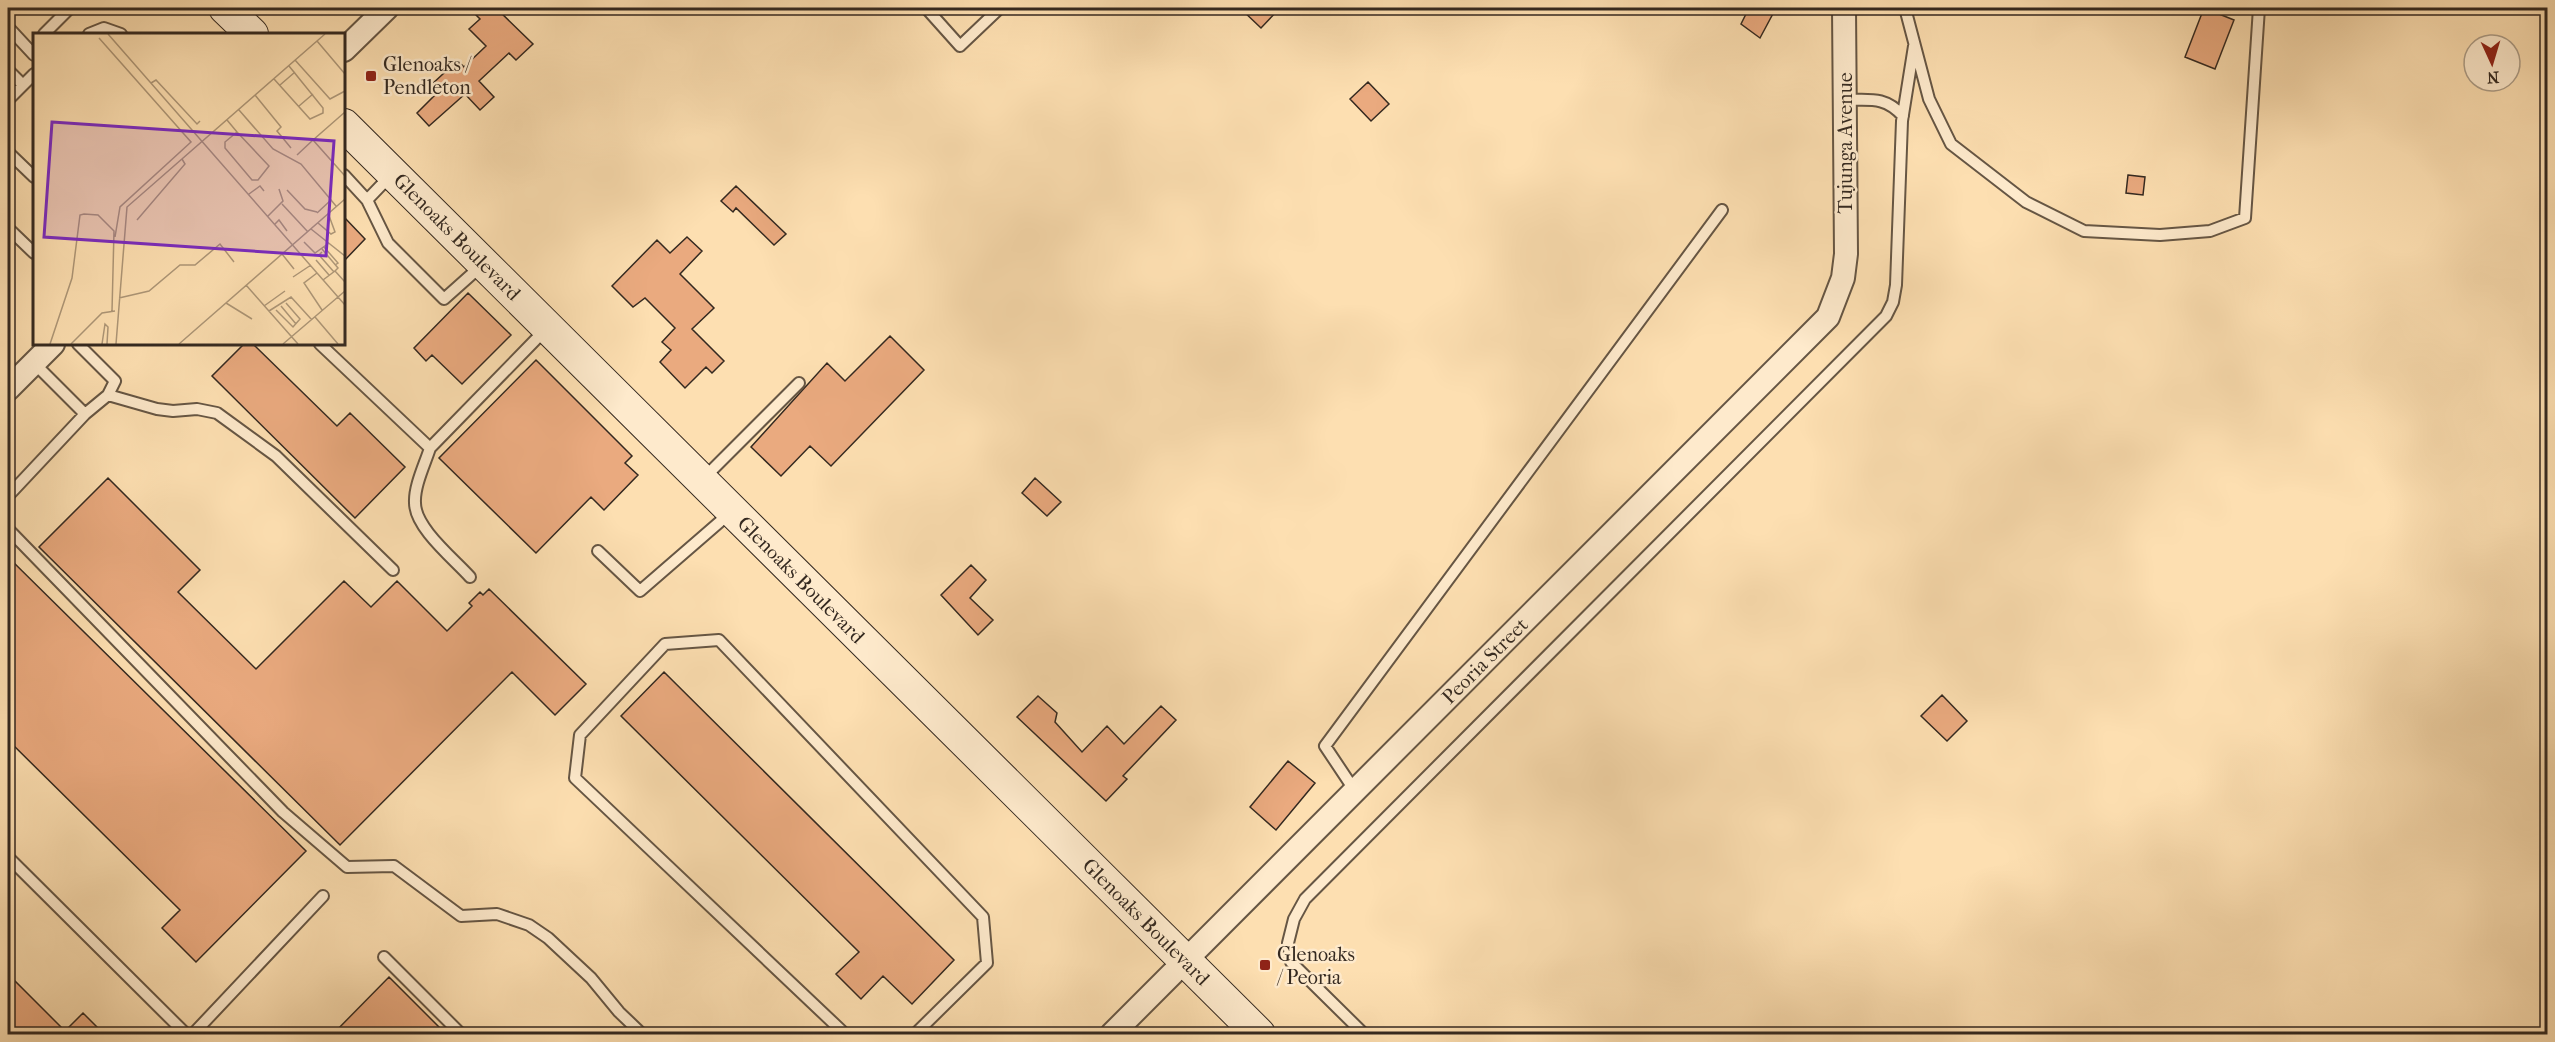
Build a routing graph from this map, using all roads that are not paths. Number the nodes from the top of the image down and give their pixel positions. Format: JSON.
{"nodes":[{"id":1,"x":67,"y":8,"type":"edge"},
{"id":2,"x":225,"y":8,"type":"edge"},
{"id":3,"x":387,"y":8,"type":"edge"},
{"id":4,"x":926,"y":8,"type":"edge"},
{"id":5,"x":1000,"y":8,"type":"edge"},
{"id":6,"x":1844,"y":8,"type":"edge"},
{"id":7,"x":1905,"y":8,"type":"edge"},
{"id":8,"x":2259,"y":8,"type":"edge"},
{"id":9,"x":8,"y":27,"type":"edge"},
{"id":10,"x":45,"y":33,"type":"edge"},
{"id":11,"x":92,"y":33,"type":"edge"},
{"id":12,"x":118,"y":33,"type":"edge"},
{"id":13,"x":251,"y":33,"type":"edge"},
{"id":14,"x":1914,"y":46,"type":"junction"},
{"id":15,"x":345,"y":49,"type":"edge"},
{"id":16,"x":33,"y":50,"type":"edge"},
{"id":17,"x":8,"y":70,"type":"edge"},
{"id":18,"x":33,"y":75,"type":"edge"},
{"id":19,"x":23,"y":86,"type":"junction"},
{"id":20,"x":8,"y":100,"type":"edge"},
{"id":21,"x":1845,"y":100,"type":"junction"},
{"id":22,"x":1903,"y":116,"type":"junction"},
{"id":23,"x":350,"y":135,"type":"edge"},
{"id":24,"x":8,"y":152,"type":"edge"},
{"id":25,"x":393,"y":174,"type":"junction"},
{"id":26,"x":33,"y":176,"type":"edge"},
{"id":27,"x":345,"y":176,"type":"edge"},
{"id":28,"x":367,"y":200,"type":"junction"},
{"id":29,"x":1722,"y":210,"type":"dead end"},
{"id":30,"x":8,"y":228,"type":"edge"},
{"id":31,"x":33,"y":252,"type":"edge"},
{"id":32,"x":483,"y":264,"type":"junction"},
{"id":33,"x":1843,"y":278,"type":"joint"},
{"id":34,"x":548,"y":328,"type":"junction"},
{"id":35,"x":52,"y":345,"type":"edge"},
{"id":36,"x":79,"y":345,"type":"edge"},
{"id":37,"x":321,"y":345,"type":"edge"},
{"id":38,"x":34,"y":363,"type":"junction"},
{"id":39,"x":799,"y":383,"type":"dead end"},
{"id":40,"x":8,"y":389,"type":"edge"},
{"id":41,"x":108,"y":395,"type":"junction"},
{"id":42,"x":86,"y":414,"type":"junction"},
{"id":43,"x":430,"y":448,"type":"junction"},
{"id":44,"x":701,"y":480,"type":"junction"},
{"id":45,"x":8,"y":496,"type":"edge"},
{"id":46,"x":733,"y":511,"type":"junction"},
{"id":47,"x":8,"y":529,"type":"edge"},
{"id":48,"x":598,"y":551,"type":"dead end"},
{"id":49,"x":393,"y":570,"type":"dead end"},
{"id":50,"x":471,"y":577,"type":"dead end"},
{"id":51,"x":1355,"y":791,"type":"junction"},
{"id":52,"x":8,"y":857,"type":"edge"},
{"id":53,"x":322,"y":896,"type":"dead end"},
{"id":54,"x":384,"y":957,"type":"dead end"},
{"id":55,"x":1185,"y":961,"type":"junction"},
{"id":56,"x":186,"y":1035,"type":"edge"},
{"id":57,"x":193,"y":1035,"type":"edge"},
{"id":58,"x":461,"y":1035,"type":"edge"},
{"id":59,"x":642,"y":1035,"type":"edge"},
{"id":60,"x":845,"y":1035,"type":"edge"},
{"id":61,"x":915,"y":1035,"type":"edge"},
{"id":62,"x":1112,"y":1035,"type":"edge"},
{"id":63,"x":1259,"y":1035,"type":"edge"},
{"id":64,"x":1364,"y":1035,"type":"edge"}],
"edges":[{"from":1,"to":10,"type":"lane"},
{"from":2,"to":13,"type":"main road"},
{"from":3,"to":15,"type":"street"},
{"from":4,"to":5,"type":"lane"},
{"from":6,"to":21,"type":"street","name":"Tujunga Avenue"},
{"from":7,"to":14,"type":"lane"},
{"from":8,"to":14,"type":"lane"},
{"from":9,"to":16,"type":"lane"},
{"from":11,"to":12,"type":"lane"},
{"from":14,"to":22,"type":"lane"},
{"from":17,"to":19,"type":"lane"},
{"from":18,"to":19,"type":"lane"},
{"from":19,"to":20,"type":"lane"},
{"from":21,"to":22,"type":"lane"},
{"from":21,"to":33,"type":"street","name":"Tujunga Avenue"},
{"from":22,"to":64,"type":"lane"},
{"from":23,"to":25,"type":"main road","name":"Glenoaks Boulevard"},
{"from":24,"to":26,"type":"lane"},
{"from":25,"to":28,"type":"lane"},
{"from":25,"to":32,"type":"main road","name":"Glenoaks Boulevard"},
{"from":27,"to":28,"type":"lane"},
{"from":28,"to":32,"type":"lane"},
{"from":29,"to":51,"type":"lane"},
{"from":30,"to":31,"type":"lane"},
{"from":32,"to":34,"type":"main road","name":"Glenoaks Boulevard"},
{"from":33,"to":51,"type":"street","name":"Peoria Street"},
{"from":34,"to":43,"type":"lane"},
{"from":34,"to":44,"type":"main road","name":"Glenoaks Boulevard"},
{"from":35,"to":38,"type":"street"},
{"from":36,"to":41,"type":"lane"},
{"from":37,"to":43,"type":"lane"},
{"from":38,"to":40,"type":"street"},
{"from":38,"to":42,"type":"lane"},
{"from":39,"to":44,"type":"lane"},
{"from":41,"to":42,"type":"lane"},
{"from":41,"to":49,"type":"lane"},
{"from":42,"to":45,"type":"lane"},
{"from":43,"to":50,"type":"lane"},
{"from":44,"to":46,"type":"main road","name":"Glenoaks Boulevard"},
{"from":46,"to":48,"type":"lane"},
{"from":46,"to":55,"type":"main road","name":"Glenoaks Boulevard"},
{"from":47,"to":59,"type":"lane"},
{"from":51,"to":55,"type":"street","name":"Peoria Street"},
{"from":52,"to":56,"type":"lane"},
{"from":53,"to":57,"type":"lane"},
{"from":54,"to":58,"type":"lane"},
{"from":55,"to":62,"type":"street","name":"Peoria Street"},
{"from":55,"to":63,"type":"main road","name":"Glenoaks Boulevard"},
{"from":60,"to":61,"type":"lane"}]}
